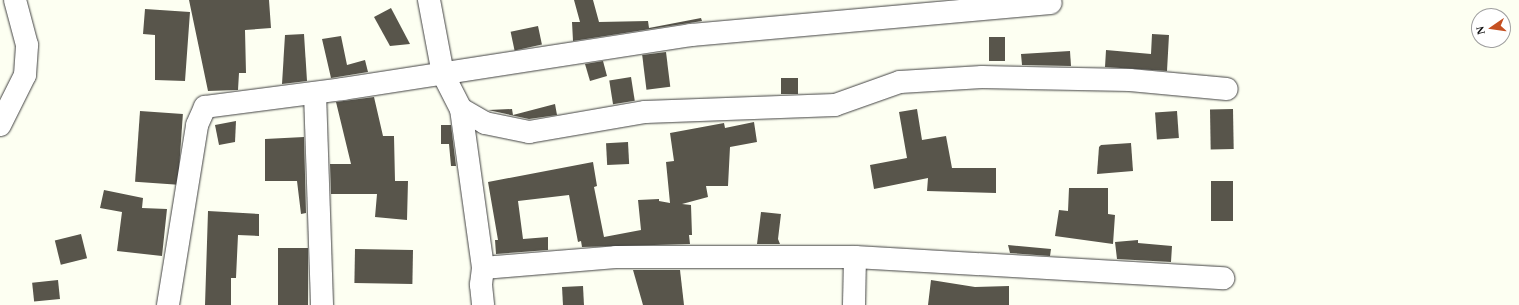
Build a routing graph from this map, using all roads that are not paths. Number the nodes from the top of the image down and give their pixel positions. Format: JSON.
{"nodes":[{"id":1,"x":15,"y":0,"type":"edge"},
{"id":2,"x":429,"y":0,"type":"edge"},
{"id":3,"x":1051,"y":3,"type":"dead end"},
{"id":4,"x":443,"y":74,"type":"junction"},
{"id":5,"x":1227,"y":89,"type":"dead end"},
{"id":6,"x":315,"y":93,"type":"junction"},
{"id":7,"x":461,"y":109,"type":"junction"},
{"id":8,"x":0,"y":125,"type":"edge"},
{"id":9,"x":855,"y":257,"type":"junction"},
{"id":10,"x":483,"y":268,"type":"junction"},
{"id":11,"x":1223,"y":278,"type":"dead end"},
{"id":12,"x":168,"y":305,"type":"edge"},
{"id":13,"x":322,"y":305,"type":"edge"},
{"id":14,"x":483,"y":305,"type":"edge"},
{"id":15,"x":854,"y":305,"type":"edge"}],
"edges":[{"from":1,"to":8,"type":"street"},
{"from":2,"to":4,"type":"street"},
{"from":3,"to":4,"type":"street"},
{"from":4,"to":6,"type":"street"},
{"from":4,"to":7,"type":"street"},
{"from":5,"to":7,"type":"street"},
{"from":6,"to":12,"type":"street"},
{"from":6,"to":13,"type":"street"},
{"from":7,"to":10,"type":"street"},
{"from":9,"to":10,"type":"street"},
{"from":9,"to":11,"type":"street"},
{"from":9,"to":15,"type":"street"},
{"from":10,"to":14,"type":"street"}]}
